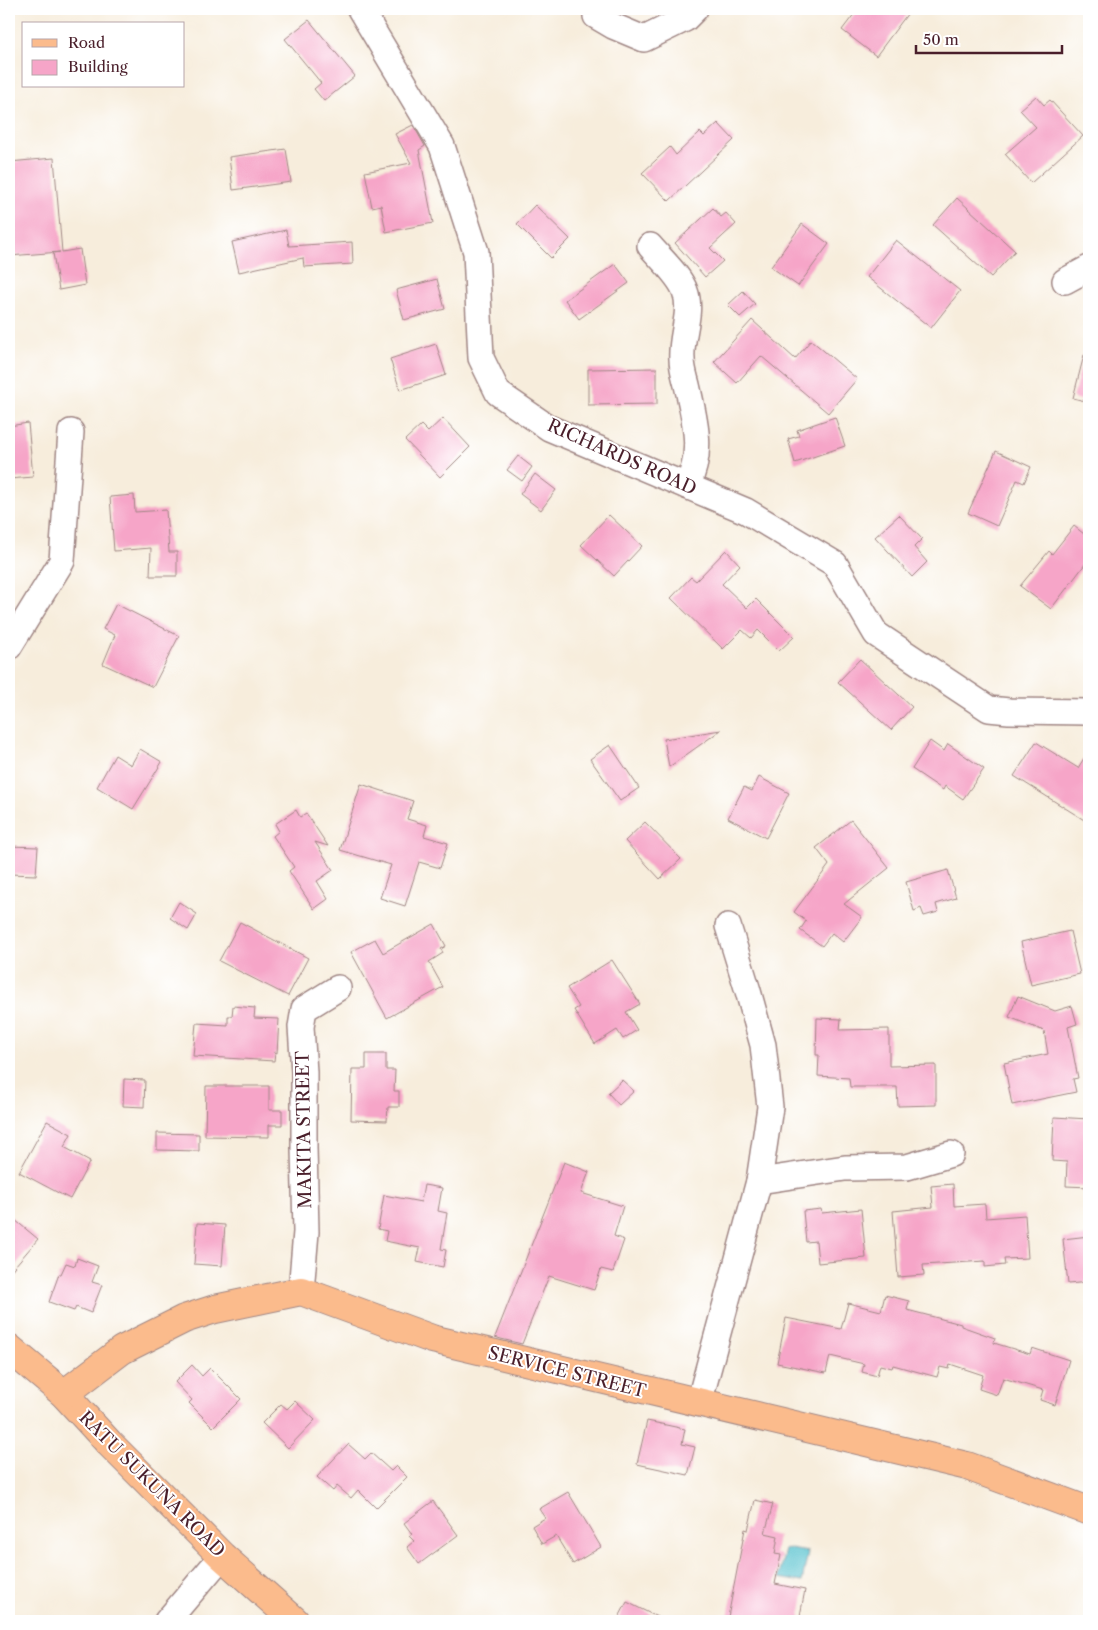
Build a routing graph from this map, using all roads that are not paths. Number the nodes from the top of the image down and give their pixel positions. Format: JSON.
{"nodes":[{"id":1,"x":360,"y":9,"type":"edge"},
{"id":2,"x":695,"y":9,"type":"edge"},
{"id":3,"x":596,"y":16,"type":"dead end"},
{"id":4,"x":650,"y":246,"type":"dead end"},
{"id":5,"x":1089,"y":268,"type":"edge"},
{"id":6,"x":1065,"y":280,"type":"dead end"},
{"id":7,"x":71,"y":432,"type":"dead end"},
{"id":8,"x":687,"y":486,"type":"junction"},
{"id":9,"x":9,"y":647,"type":"edge"},
{"id":10,"x":1089,"y":712,"type":"edge"},
{"id":11,"x":728,"y":926,"type":"dead end"},
{"id":12,"x":338,"y":988,"type":"dead end"},
{"id":13,"x":951,"y":1154,"type":"dead end"},
{"id":14,"x":760,"y":1181,"type":"junction"},
{"id":15,"x":301,"y":1291,"type":"junction"},
{"id":16,"x":9,"y":1348,"type":"edge"},
{"id":17,"x":64,"y":1394,"type":"junction"},
{"id":18,"x":699,"y":1404,"type":"junction"},
{"id":19,"x":1089,"y":1511,"type":"edge"},
{"id":20,"x":222,"y":1556,"type":"junction"},
{"id":21,"x":167,"y":1621,"type":"edge"},
{"id":22,"x":296,"y":1621,"type":"edge"}],
"edges":[{"from":1,"to":8,"type":"street","name":"RICHARDS ROAD"},
{"from":2,"to":3,"type":"street"},
{"from":4,"to":8,"type":"street"},
{"from":5,"to":6,"type":"street"},
{"from":7,"to":9,"type":"street"},
{"from":8,"to":10,"type":"street","name":"RICHARDS ROAD"},
{"from":11,"to":14,"type":"street"},
{"from":12,"to":15,"type":"street","name":"MAKITA STREET"},
{"from":13,"to":14,"type":"street"},
{"from":14,"to":18,"type":"street"},
{"from":15,"to":17,"type":"main road"},
{"from":15,"to":18,"type":"main road","name":"SERVICE STREET"},
{"from":16,"to":17,"type":"main road","name":"RATU SUKUNA ROAD"},
{"from":17,"to":20,"type":"main road","name":"RATU SUKUNA ROAD"},
{"from":18,"to":19,"type":"main road","name":"SERVICE STREET"},
{"from":20,"to":21,"type":"street"},
{"from":20,"to":22,"type":"main road","name":"RATU SUKUNA ROAD"}]}
